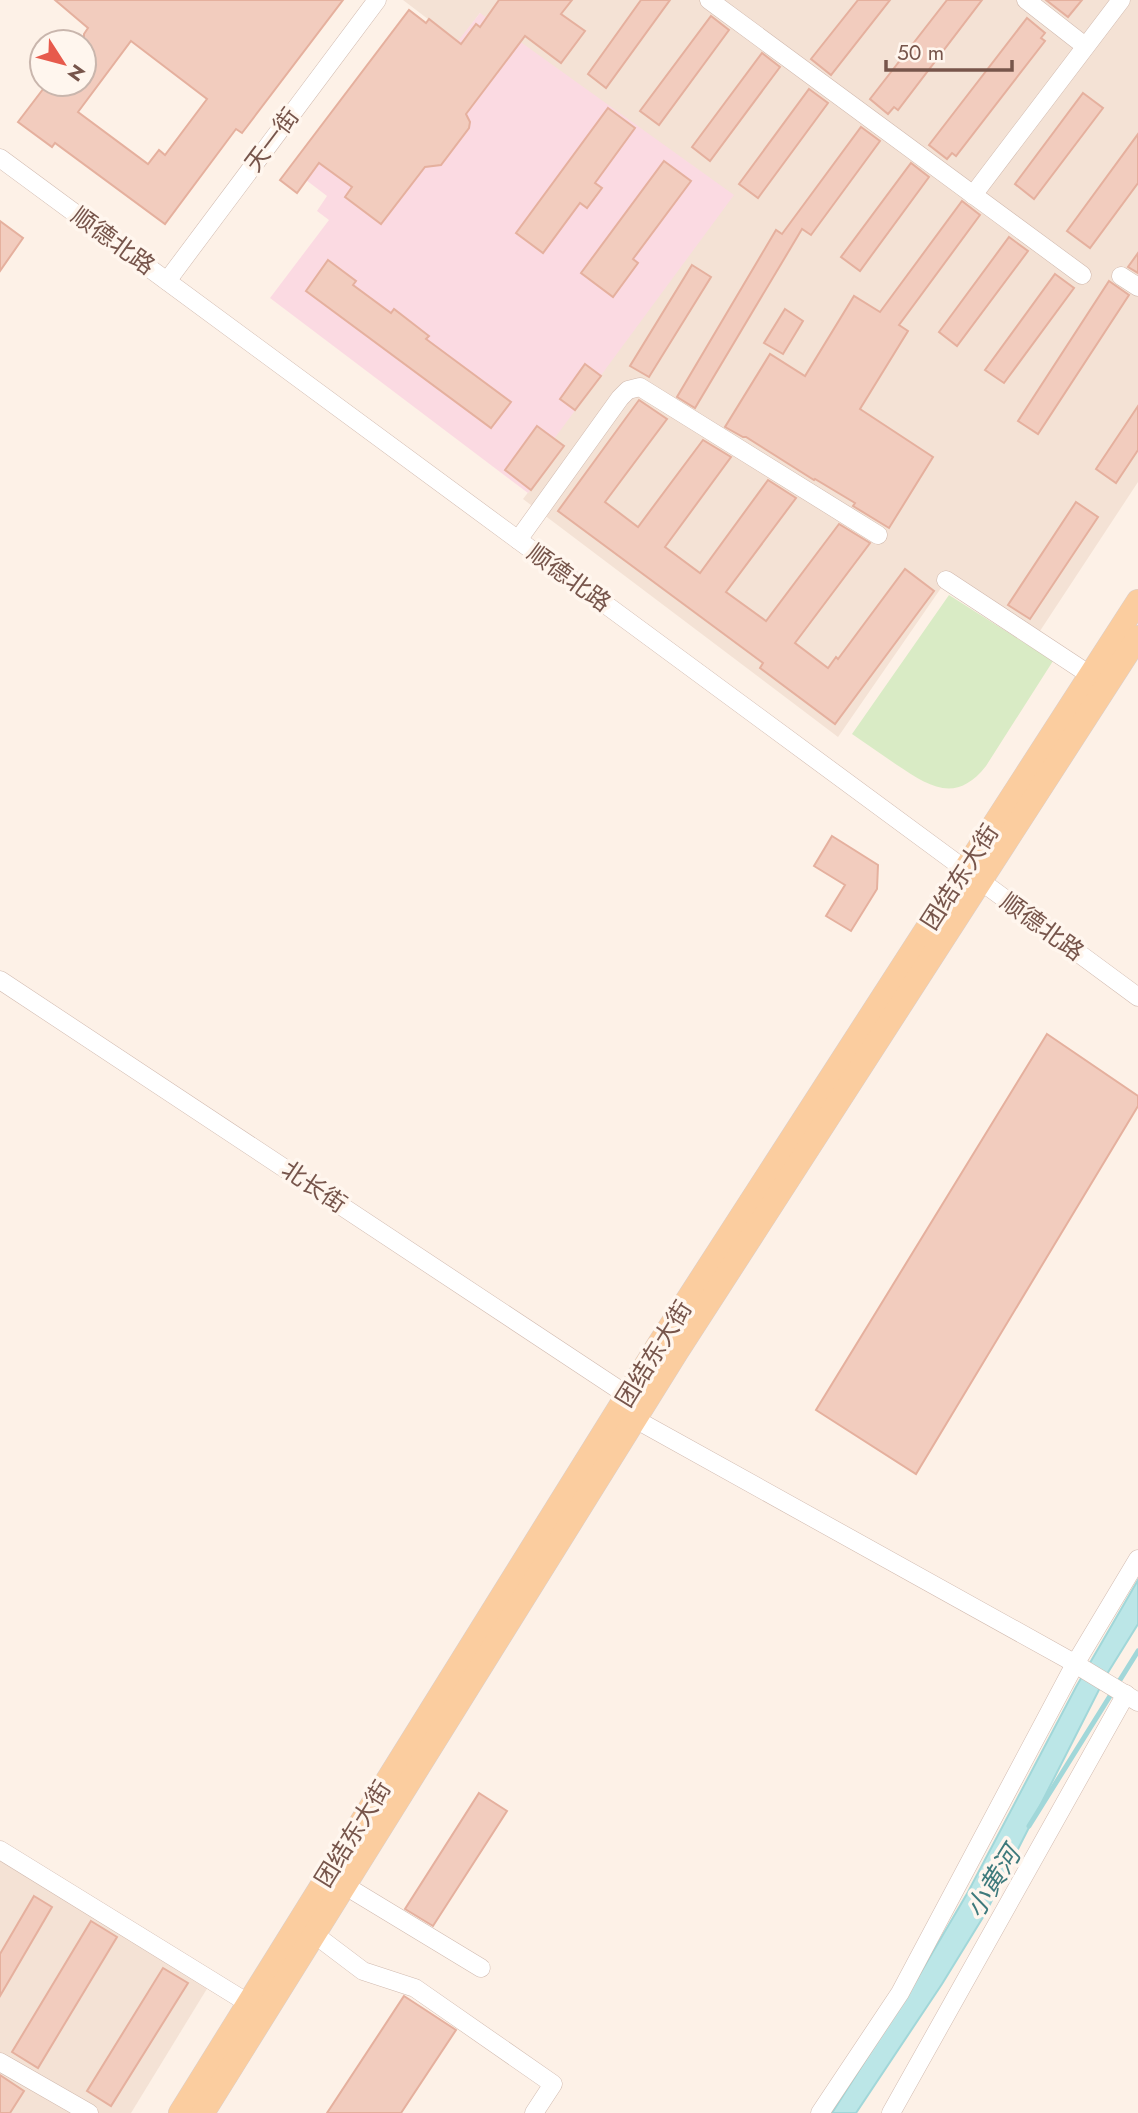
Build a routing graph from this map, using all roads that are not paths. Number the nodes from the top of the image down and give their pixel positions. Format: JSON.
{"nodes":[{"id":1,"x":377,"y":0,"type":"edge"},
{"id":2,"x":709,"y":0,"type":"edge"},
{"id":3,"x":1026,"y":0,"type":"edge"},
{"id":4,"x":1121,"y":0,"type":"edge"},
{"id":5,"x":1086,"y":46,"type":"junction"},
{"id":6,"x":0,"y":158,"type":"edge"},
{"id":7,"x":973,"y":195,"type":"junction"},
{"id":8,"x":1082,"y":275,"type":"dead end"},
{"id":9,"x":1121,"y":276,"type":"dead end"},
{"id":10,"x":167,"y":281,"type":"junction"},
{"id":11,"x":1138,"y":287,"type":"edge"},
{"id":12,"x":878,"y":535,"type":"dead end"},
{"id":13,"x":518,"y":540,"type":"junction"},
{"id":14,"x":946,"y":580,"type":"dead end"},
{"id":15,"x":1138,"y":601,"type":"edge"},
{"id":16,"x":1138,"y":637,"type":"edge"},
{"id":17,"x":1090,"y":676,"type":"junction"},
{"id":18,"x":973,"y":876,"type":"junction"},
{"id":19,"x":0,"y":980,"type":"edge"},
{"id":20,"x":1138,"y":997,"type":"edge"},
{"id":21,"x":627,"y":1395,"type":"junction"},
{"id":22,"x":635,"y":1419,"type":"junction"},
{"id":23,"x":1138,"y":1559,"type":"edge"},
{"id":24,"x":1075,"y":1664,"type":"junction"},
{"id":25,"x":1125,"y":1693,"type":"edge"},
{"id":26,"x":0,"y":1850,"type":"edge"},
{"id":27,"x":344,"y":1885,"type":"junction"},
{"id":28,"x":318,"y":1937,"type":"dead end"},
{"id":29,"x":481,"y":1968,"type":"dead end"},
{"id":30,"x":248,"y":2003,"type":"junction"},
{"id":31,"x":0,"y":2062,"type":"edge"},
{"id":32,"x":89,"y":2113,"type":"edge"},
{"id":33,"x":180,"y":2113,"type":"edge"},
{"id":34,"x":203,"y":2113,"type":"edge"},
{"id":35,"x":534,"y":2113,"type":"edge"},
{"id":36,"x":820,"y":2113,"type":"edge"},
{"id":37,"x":891,"y":2113,"type":"edge"}],
"edges":[{"from":1,"to":10,"type":"street","name":"天一街"},
{"from":2,"to":7,"type":"street"},
{"from":3,"to":5,"type":"street"},
{"from":4,"to":5,"type":"street"},
{"from":5,"to":7,"type":"street"},
{"from":6,"to":10,"type":"street","name":"顺德北路"},
{"from":7,"to":8,"type":"street"},
{"from":9,"to":11,"type":"street"},
{"from":10,"to":13,"type":"street","name":"顺德北路"},
{"from":12,"to":13,"type":"street"},
{"from":13,"to":18,"type":"street","name":"顺德北路"},
{"from":14,"to":17,"type":"street"},
{"from":15,"to":17,"type":"main road","name":"团结东大街"},
{"from":16,"to":18,"type":"main road","name":"团结东大街"},
{"from":17,"to":18,"type":"main road","name":"团结东大街"},
{"from":18,"to":20,"type":"street","name":"顺德北路"},
{"from":18,"to":21,"type":"main road","name":"团结东大街"},
{"from":18,"to":22,"type":"main road","name":"团结东大街"},
{"from":19,"to":21,"type":"street","name":"北长街"},
{"from":21,"to":30,"type":"main road","name":"团结东大街"},
{"from":22,"to":24,"type":"street"},
{"from":22,"to":27,"type":"main road","name":"团结东大街"},
{"from":23,"to":24,"type":"street"},
{"from":24,"to":25,"type":"street"},
{"from":24,"to":36,"type":"street"},
{"from":25,"to":37,"type":"street"},
{"from":26,"to":30,"type":"street"},
{"from":27,"to":29,"type":"street"},
{"from":27,"to":34,"type":"main road","name":"团结东大街"},
{"from":28,"to":35,"type":"street"},
{"from":30,"to":33,"type":"main road","name":"团结东大街"},
{"from":31,"to":32,"type":"street"}]}
